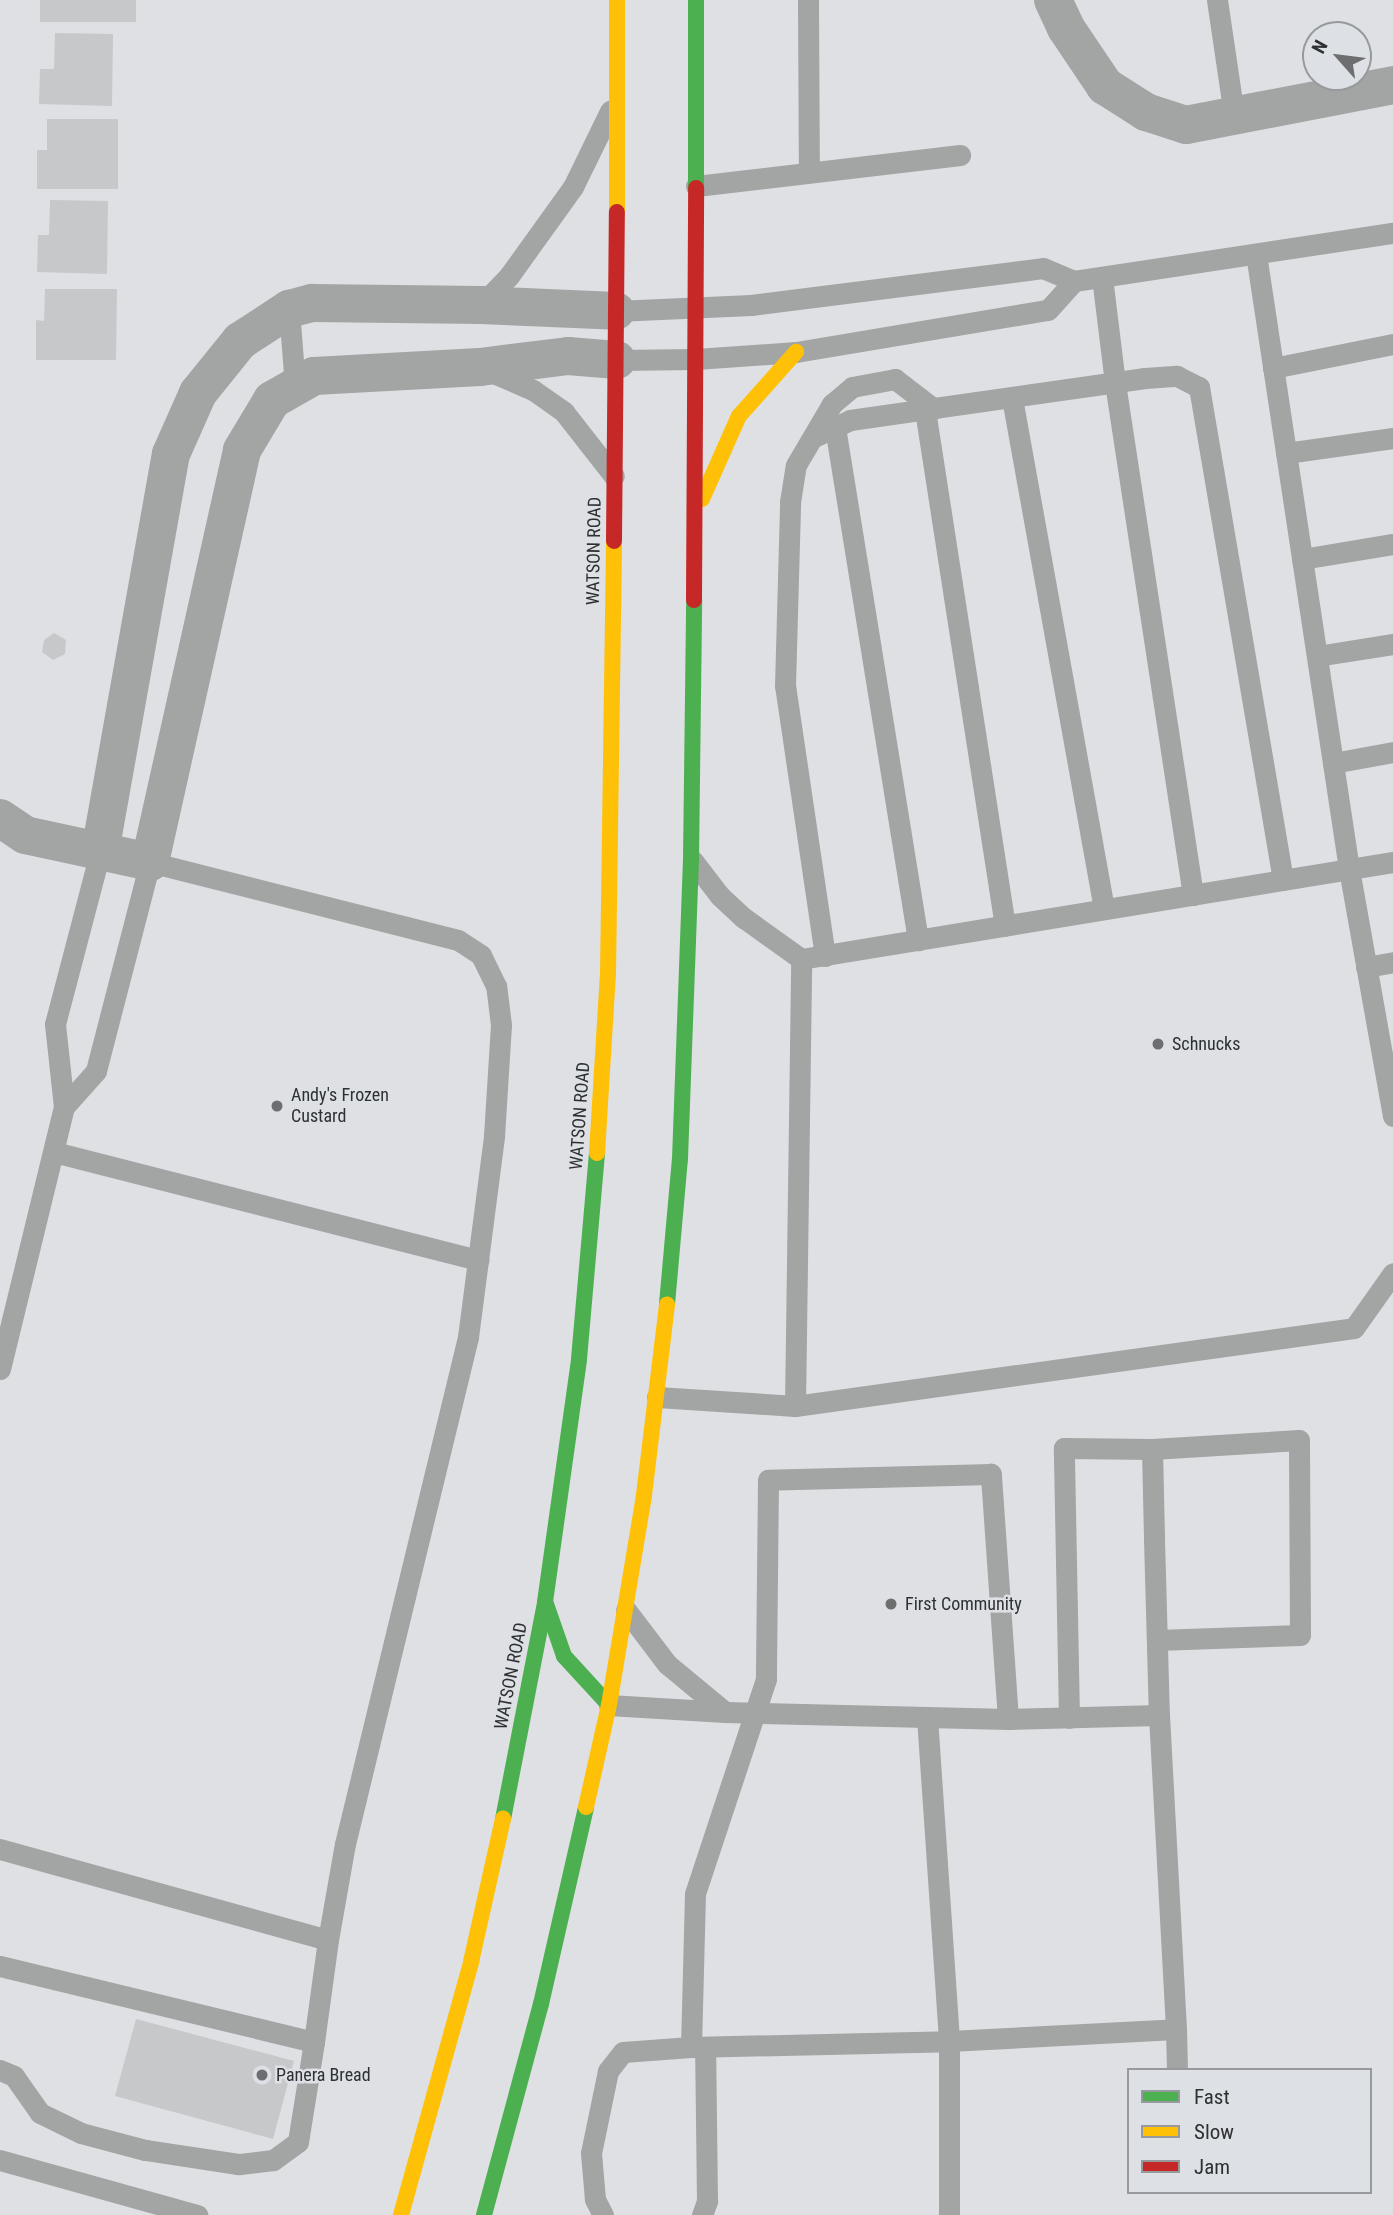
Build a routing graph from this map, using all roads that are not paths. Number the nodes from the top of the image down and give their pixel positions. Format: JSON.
{"nodes":[{"id":1,"x":617,"y":0,"type":"edge"},
{"id":2,"x":696,"y":0,"type":"edge"},
{"id":3,"x":808,"y":0,"type":"edge"},
{"id":4,"x":1053,"y":0,"type":"edge"},
{"id":5,"x":1217,"y":0,"type":"edge"},
{"id":6,"x":1393,"y":85,"type":"edge"},
{"id":7,"x":617,"y":96,"type":"junction"},
{"id":8,"x":1234,"y":114,"type":"junction"},
{"id":9,"x":960,"y":155,"type":"dead end"},
{"id":10,"x":809,"y":171,"type":"junction"},
{"id":11,"x":696,"y":186,"type":"junction"},
{"id":12,"x":1393,"y":233,"type":"edge"},
{"id":13,"x":1256,"y":254,"type":"junction"},
{"id":14,"x":1102,"y":277,"type":"junction"},
{"id":15,"x":1074,"y":281,"type":"junction"},
{"id":16,"x":481,"y":305,"type":"junction"},
{"id":17,"x":289,"y":309,"type":"junction"},
{"id":18,"x":695,"y":309,"type":"junction"},
{"id":19,"x":616,"y":311,"type":"junction"},
{"id":20,"x":1393,"y":344,"type":"edge"},
{"id":21,"x":796,"y":352,"type":"junction"},
{"id":22,"x":696,"y":359,"type":"junction"},
{"id":23,"x":617,"y":360,"type":"junction"},
{"id":24,"x":480,"y":367,"type":"junction"},
{"id":25,"x":1273,"y":368,"type":"junction"},
{"id":26,"x":1115,"y":383,"type":"junction"},
{"id":27,"x":295,"y":387,"type":"junction"},
{"id":28,"x":1012,"y":398,"type":"junction"},
{"id":29,"x":930,"y":409,"type":"junction"},
{"id":30,"x":835,"y":428,"type":"junction"},
{"id":31,"x":814,"y":437,"type":"junction"},
{"id":32,"x":1393,"y":438,"type":"edge"},
{"id":33,"x":1286,"y":453,"type":"junction"},
{"id":34,"x":614,"y":477,"type":"junction"},
{"id":35,"x":696,"y":514,"type":"junction"},
{"id":36,"x":1393,"y":544,"type":"edge"},
{"id":37,"x":1302,"y":559,"type":"junction"},
{"id":38,"x":1393,"y":644,"type":"edge"},
{"id":39,"x":1317,"y":656,"type":"junction"},
{"id":40,"x":1393,"y":752,"type":"edge"},
{"id":41,"x":1333,"y":763,"type":"junction"},
{"id":42,"x":0,"y":818,"type":"edge"},
{"id":43,"x":100,"y":852,"type":"junction"},
{"id":44,"x":691,"y":860,"type":"junction"},
{"id":45,"x":150,"y":862,"type":"junction"},
{"id":46,"x":1393,"y":862,"type":"edge"},
{"id":47,"x":1349,"y":869,"type":"junction"},
{"id":48,"x":1283,"y":880,"type":"junction"},
{"id":49,"x":1193,"y":895,"type":"junction"},
{"id":50,"x":1104,"y":909,"type":"junction"},
{"id":51,"x":1005,"y":926,"type":"junction"},
{"id":52,"x":918,"y":940,"type":"junction"},
{"id":53,"x":825,"y":956,"type":"junction"},
{"id":54,"x":801,"y":959,"type":"junction"},
{"id":55,"x":1393,"y":962,"type":"edge"},
{"id":56,"x":1366,"y":967,"type":"junction"},
{"id":57,"x":1389,"y":1068,"type":"edge"},
{"id":58,"x":64,"y":1107,"type":"junction"},
{"id":59,"x":1393,"y":1116,"type":"edge"},
{"id":60,"x":54,"y":1152,"type":"junction"},
{"id":61,"x":478,"y":1260,"type":"junction"},
{"id":62,"x":1393,"y":1273,"type":"edge"},
{"id":63,"x":0,"y":1369,"type":"edge"},
{"id":64,"x":657,"y":1397,"type":"junction"},
{"id":65,"x":795,"y":1406,"type":"junction"},
{"id":66,"x":1152,"y":1449,"type":"junction"},
{"id":67,"x":545,"y":1602,"type":"junction"},
{"id":68,"x":626,"y":1610,"type":"junction"},
{"id":69,"x":1157,"y":1640,"type":"junction"},
{"id":70,"x":609,"y":1705,"type":"junction"},
{"id":71,"x":755,"y":1711,"type":"junction"},
{"id":72,"x":725,"y":1712,"type":"junction"},
{"id":73,"x":1159,"y":1715,"type":"junction"},
{"id":74,"x":927,"y":1717,"type":"junction"},
{"id":75,"x":1069,"y":1718,"type":"junction"},
{"id":76,"x":1008,"y":1719,"type":"junction"},
{"id":77,"x":0,"y":1849,"type":"edge"},
{"id":78,"x":328,"y":1940,"type":"junction"},
{"id":79,"x":0,"y":1966,"type":"edge"},
{"id":80,"x":1177,"y":2029,"type":"junction"},
{"id":81,"x":949,"y":2041,"type":"junction"},
{"id":82,"x":314,"y":2042,"type":"junction"},
{"id":83,"x":698,"y":2047,"type":"junction"},
{"id":84,"x":1177,"y":2068,"type":"edge"},
{"id":85,"x":0,"y":2070,"type":"edge"},
{"id":86,"x":0,"y":2160,"type":"edge"},
{"id":87,"x":599,"y":2207,"type":"edge"},
{"id":88,"x":486,"y":2212,"type":"edge"},
{"id":89,"x":197,"y":2215,"type":"edge"},
{"id":90,"x":401,"y":2215,"type":"edge"},
{"id":91,"x":702,"y":2215,"type":"edge"},
{"id":92,"x":949,"y":2215,"type":"edge"}],
"edges":[{"from":1,"to":7,"type":"main road","name":"WATSON ROAD"},
{"from":2,"to":11,"type":"main road"},
{"from":3,"to":10,"type":"lane"},
{"from":4,"to":8,"type":"street"},
{"from":5,"to":8,"type":"lane"},
{"from":6,"to":8,"type":"street"},
{"from":7,"to":16,"type":"lane"},
{"from":7,"to":19,"type":"main road","name":"WATSON ROAD"},
{"from":9,"to":10,"type":"lane"},
{"from":10,"to":11,"type":"lane"},
{"from":11,"to":18,"type":"main road"},
{"from":12,"to":13,"type":"lane"},
{"from":13,"to":14,"type":"lane"},
{"from":13,"to":25,"type":"lane"},
{"from":14,"to":15,"type":"lane"},
{"from":14,"to":26,"type":"lane"},
{"from":15,"to":18,"type":"lane"},
{"from":15,"to":21,"type":"lane"},
{"from":16,"to":17,"type":"street"},
{"from":16,"to":19,"type":"street"},
{"from":17,"to":27,"type":"lane"},
{"from":17,"to":43,"type":"street"},
{"from":18,"to":19,"type":"lane"},
{"from":18,"to":22,"type":"main road"},
{"from":19,"to":23,"type":"main road","name":"WATSON ROAD"},
{"from":20,"to":25,"type":"lane"},
{"from":21,"to":22,"type":"lane"},
{"from":21,"to":35,"type":"main road"},
{"from":22,"to":23,"type":"lane"},
{"from":22,"to":35,"type":"main road"},
{"from":23,"to":24,"type":"street"},
{"from":23,"to":34,"type":"main road","name":"WATSON ROAD"},
{"from":24,"to":27,"type":"street"},
{"from":24,"to":34,"type":"lane"},
{"from":25,"to":33,"type":"lane"},
{"from":26,"to":28,"type":"lane"},
{"from":26,"to":48,"type":"lane"},
{"from":26,"to":49,"type":"lane"},
{"from":27,"to":45,"type":"street"},
{"from":28,"to":29,"type":"lane"},
{"from":28,"to":50,"type":"lane"},
{"from":29,"to":30,"type":"lane"},
{"from":29,"to":31,"type":"lane"},
{"from":29,"to":51,"type":"lane"},
{"from":30,"to":31,"type":"lane"},
{"from":30,"to":52,"type":"lane"},
{"from":31,"to":53,"type":"lane"},
{"from":32,"to":33,"type":"lane"},
{"from":33,"to":37,"type":"lane"},
{"from":34,"to":67,"type":"main road","name":"WATSON ROAD"},
{"from":35,"to":44,"type":"main road"},
{"from":36,"to":37,"type":"lane"},
{"from":37,"to":39,"type":"lane"},
{"from":38,"to":39,"type":"lane"},
{"from":39,"to":41,"type":"lane"},
{"from":40,"to":41,"type":"lane"},
{"from":41,"to":47,"type":"lane"},
{"from":42,"to":43,"type":"street"},
{"from":43,"to":45,"type":"street"},
{"from":43,"to":58,"type":"lane"},
{"from":44,"to":54,"type":"lane"},
{"from":44,"to":64,"type":"main road"},
{"from":45,"to":58,"type":"lane"},
{"from":45,"to":61,"type":"lane"},
{"from":46,"to":47,"type":"lane"},
{"from":47,"to":48,"type":"lane"},
{"from":47,"to":56,"type":"lane"},
{"from":48,"to":49,"type":"lane"},
{"from":49,"to":50,"type":"lane"},
{"from":50,"to":51,"type":"lane"},
{"from":51,"to":52,"type":"lane"},
{"from":52,"to":53,"type":"lane"},
{"from":53,"to":54,"type":"lane"},
{"from":54,"to":65,"type":"lane"},
{"from":55,"to":56,"type":"lane"},
{"from":56,"to":57,"type":"lane"},
{"from":57,"to":59,"type":"lane"},
{"from":58,"to":60,"type":"lane"},
{"from":60,"to":61,"type":"lane"},
{"from":60,"to":63,"type":"lane"},
{"from":61,"to":78,"type":"lane"},
{"from":62,"to":65,"type":"lane"},
{"from":64,"to":65,"type":"lane"},
{"from":64,"to":68,"type":"main road"},
{"from":66,"to":69,"type":"lane"},
{"from":66,"to":69,"type":"lane"},
{"from":66,"to":75,"type":"lane"},
{"from":67,"to":70,"type":"main road"},
{"from":67,"to":90,"type":"main road","name":"WATSON ROAD"},
{"from":68,"to":70,"type":"main road"},
{"from":68,"to":72,"type":"lane"},
{"from":69,"to":73,"type":"lane"},
{"from":70,"to":72,"type":"lane"},
{"from":70,"to":88,"type":"main road"},
{"from":71,"to":72,"type":"lane"},
{"from":71,"to":74,"type":"lane"},
{"from":71,"to":76,"type":"lane"},
{"from":71,"to":83,"type":"lane"},
{"from":73,"to":75,"type":"lane"},
{"from":73,"to":80,"type":"lane"},
{"from":74,"to":76,"type":"lane"},
{"from":74,"to":81,"type":"lane"},
{"from":75,"to":76,"type":"lane"},
{"from":77,"to":78,"type":"lane"},
{"from":78,"to":82,"type":"lane"},
{"from":79,"to":82,"type":"lane"},
{"from":80,"to":81,"type":"lane"},
{"from":80,"to":84,"type":"lane"},
{"from":81,"to":83,"type":"lane"},
{"from":81,"to":92,"type":"lane"},
{"from":82,"to":85,"type":"lane"},
{"from":83,"to":87,"type":"lane"},
{"from":83,"to":91,"type":"lane"},
{"from":86,"to":89,"type":"lane"}]}
